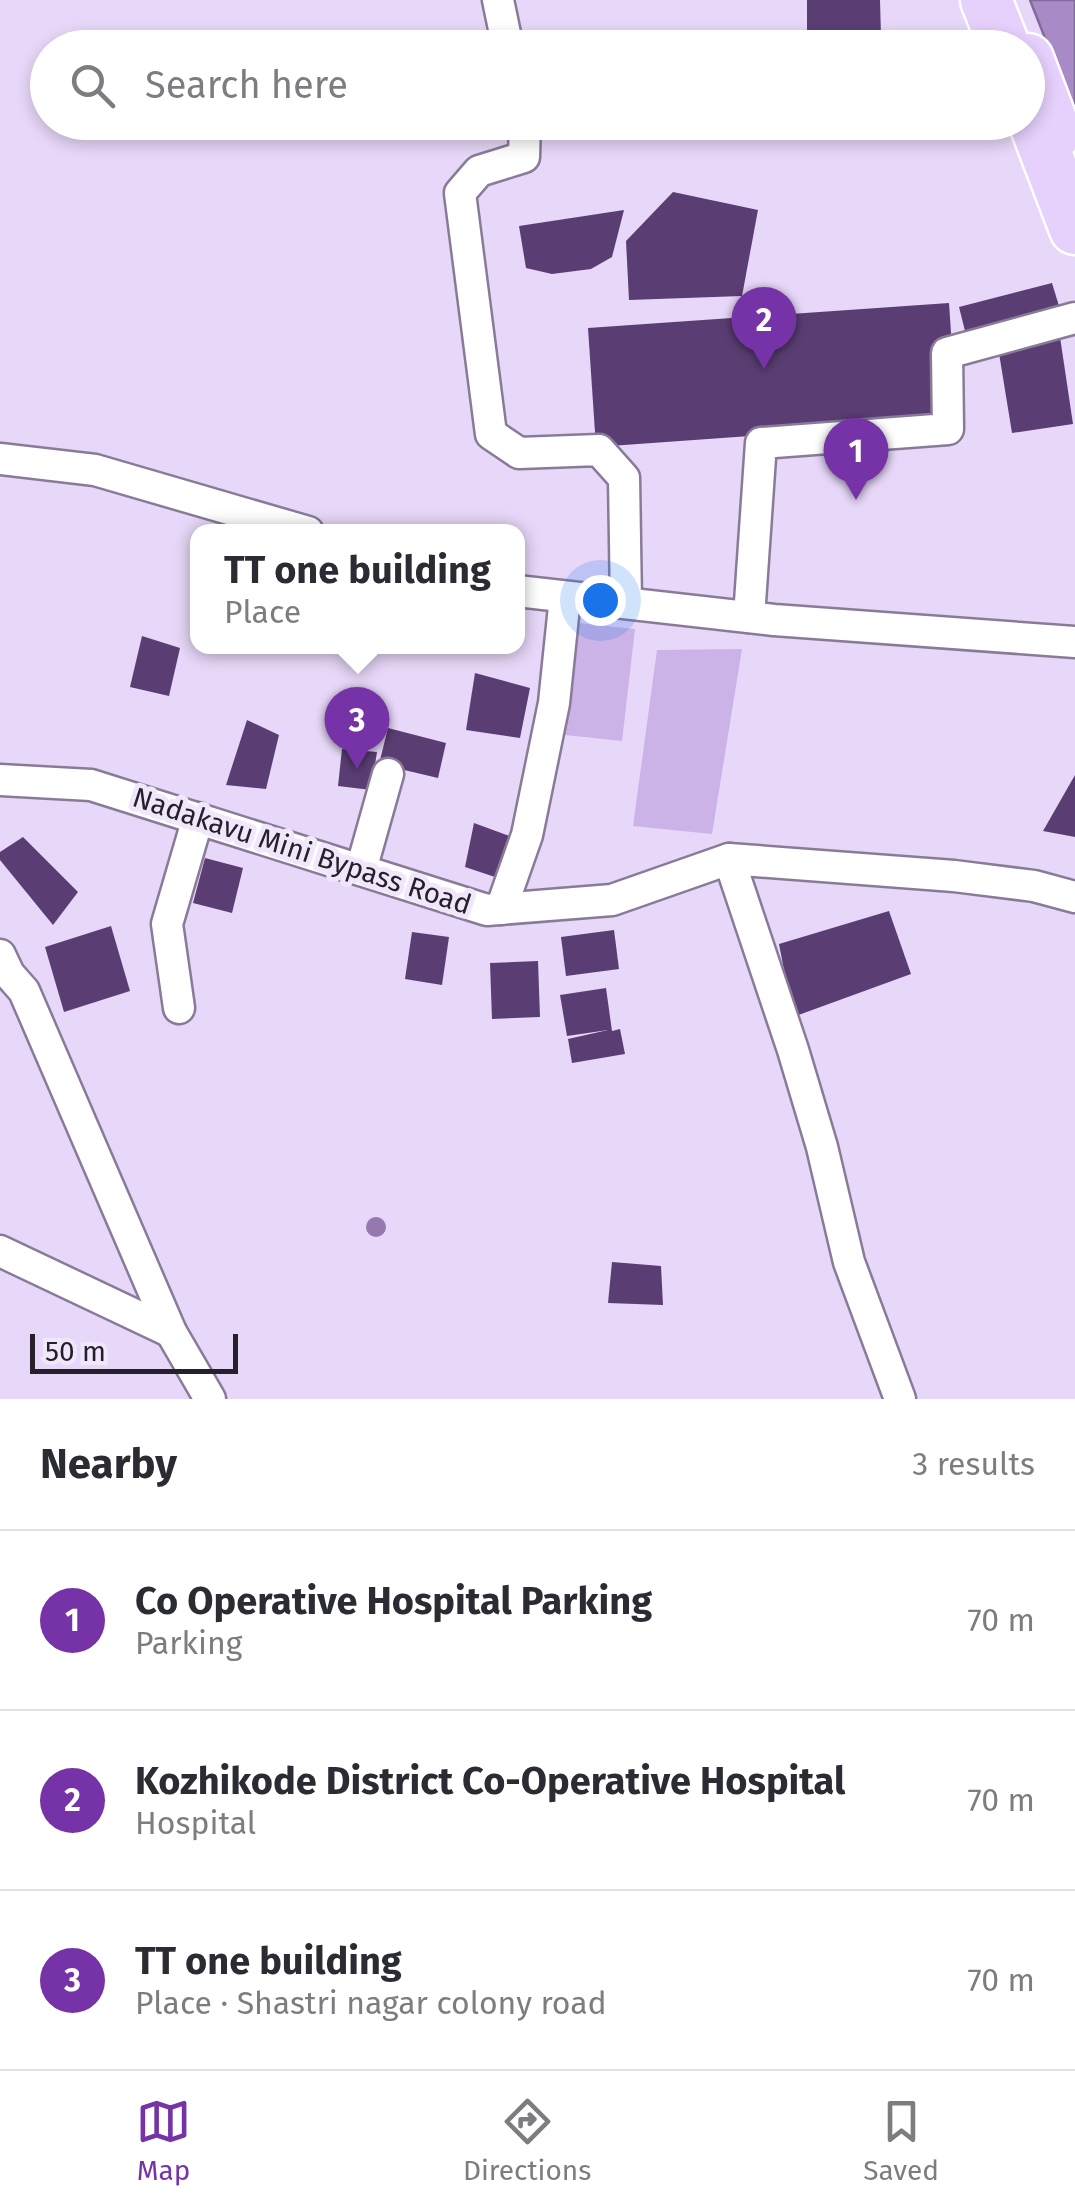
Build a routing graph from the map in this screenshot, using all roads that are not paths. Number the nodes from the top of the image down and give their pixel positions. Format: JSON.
{"nodes":[{"id":1,"x":498,"y":0,"type":"edge"},
{"id":2,"x":986,"y":0,"type":"edge"},
{"id":3,"x":1005,"y":0,"type":"edge"},
{"id":4,"x":504,"y":30,"type":"edge"},
{"id":5,"x":998,"y":30,"type":"edge"},
{"id":6,"x":1016,"y":30,"type":"edge"},
{"id":7,"x":1045,"y":103,"type":"edge"},
{"id":8,"x":524,"y":140,"type":"edge"},
{"id":9,"x":1041,"y":140,"type":"edge"},
{"id":10,"x":1075,"y":170,"type":"edge"},
{"id":11,"x":1075,"y":229,"type":"edge"},
{"id":12,"x":1075,"y":318,"type":"edge"},
{"id":13,"x":0,"y":459,"type":"edge"},
{"id":14,"x":281,"y":524,"type":"edge"},
{"id":15,"x":525,"y":593,"type":"edge"},
{"id":16,"x":565,"y":597,"type":"junction"},
{"id":17,"x":626,"y":603,"type":"junction"},
{"id":18,"x":749,"y":617,"type":"junction"},
{"id":19,"x":1075,"y":642,"type":"edge"},
{"id":20,"x":388,"y":774,"type":"dead end"},
{"id":21,"x":0,"y":780,"type":"edge"},
{"id":22,"x":198,"y":818,"type":"junction"},
{"id":23,"x":729,"y":859,"type":"junction"},
{"id":24,"x":361,"y":870,"type":"junction"},
{"id":25,"x":1075,"y":897,"type":"edge"},
{"id":26,"x":502,"y":908,"type":"junction"},
{"id":27,"x":0,"y":955,"type":"edge"},
{"id":28,"x":179,"y":1008,"type":"dead end"},
{"id":29,"x":0,"y":1251,"type":"edge"},
{"id":30,"x":171,"y":1332,"type":"junction"},
{"id":31,"x":210,"y":1399,"type":"edge"},
{"id":32,"x":900,"y":1399,"type":"edge"}],
"edges":[{"from":1,"to":4,"type":"street"},
{"from":2,"to":5,"type":"main road"},
{"from":3,"to":6,"type":"main road"},
{"from":7,"to":10,"type":"main road"},
{"from":8,"to":17,"type":"street"},
{"from":9,"to":11,"type":"main road"},
{"from":12,"to":18,"type":"street"},
{"from":13,"to":14,"type":"street"},
{"from":15,"to":16,"type":"street"},
{"from":16,"to":17,"type":"street"},
{"from":16,"to":26,"type":"street"},
{"from":17,"to":18,"type":"street"},
{"from":18,"to":19,"type":"street"},
{"from":20,"to":24,"type":"street"},
{"from":21,"to":22,"type":"street","name":"Nadakavu Mini Bypass Road"},
{"from":22,"to":24,"type":"street","name":"Nadakavu Mini Bypass Road"},
{"from":22,"to":28,"type":"street"},
{"from":23,"to":25,"type":"street","name":"Nadakavu Mini Bypass Road"},
{"from":23,"to":26,"type":"street","name":"Nadakavu Mini Bypass Road"},
{"from":23,"to":32,"type":"street"},
{"from":24,"to":26,"type":"street","name":"Nadakavu Mini Bypass Road"},
{"from":27,"to":30,"type":"street"},
{"from":29,"to":30,"type":"street"},
{"from":30,"to":31,"type":"street"}]}
